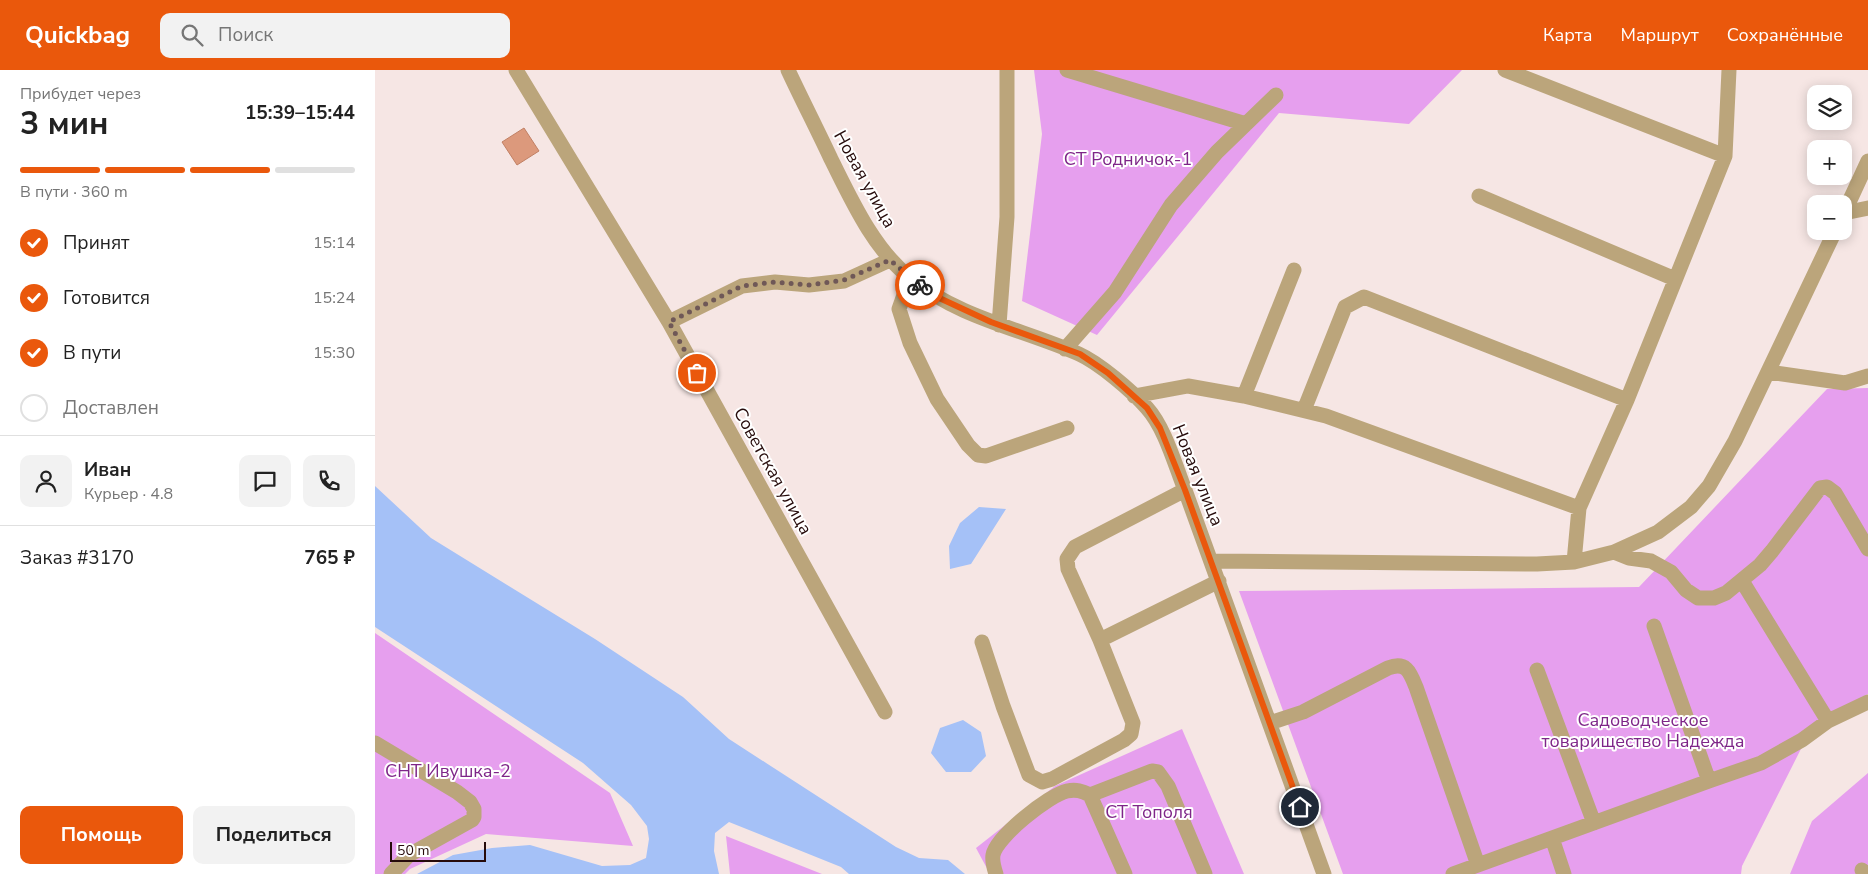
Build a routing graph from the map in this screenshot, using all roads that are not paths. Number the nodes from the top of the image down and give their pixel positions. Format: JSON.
{"nodes":[{"id":1,"x":516,"y":70,"type":"edge"},
{"id":2,"x":788,"y":70,"type":"edge"},
{"id":3,"x":1007,"y":70,"type":"edge"},
{"id":4,"x":1067,"y":70,"type":"edge"},
{"id":5,"x":1505,"y":70,"type":"edge"},
{"id":6,"x":1729,"y":70,"type":"edge"},
{"id":7,"x":1276,"y":95,"type":"dead end"},
{"id":8,"x":1246,"y":124,"type":"junction"},
{"id":9,"x":1725,"y":156,"type":"junction"},
{"id":10,"x":1868,"y":161,"type":"edge"},
{"id":11,"x":1479,"y":196,"type":"dead end"},
{"id":12,"x":1852,"y":196,"type":"edge"},
{"id":13,"x":1868,"y":208,"type":"edge"},
{"id":14,"x":1852,"y":211,"type":"edge"},
{"id":15,"x":1831,"y":240,"type":"edge"},
{"id":16,"x":890,"y":260,"type":"junction"},
{"id":17,"x":1293,"y":270,"type":"dead end"},
{"id":18,"x":910,"y":278,"type":"junction"},
{"id":19,"x":1675,"y":279,"type":"junction"},
{"id":20,"x":669,"y":322,"type":"junction"},
{"id":21,"x":999,"y":325,"type":"junction"},
{"id":22,"x":1065,"y":349,"type":"junction"},
{"id":23,"x":1768,"y":372,"type":"junction"},
{"id":24,"x":1868,"y":376,"type":"edge"},
{"id":25,"x":1134,"y":396,"type":"junction"},
{"id":26,"x":1244,"y":396,"type":"junction"},
{"id":27,"x":1627,"y":400,"type":"junction"},
{"id":28,"x":1304,"y":410,"type":"junction"},
{"id":29,"x":1067,"y":428,"type":"dead end"},
{"id":30,"x":1185,"y":490,"type":"junction"},
{"id":31,"x":1579,"y":508,"type":"junction"},
{"id":32,"x":1868,"y":549,"type":"edge"},
{"id":33,"x":1615,"y":552,"type":"junction"},
{"id":34,"x":1212,"y":561,"type":"junction"},
{"id":35,"x":1574,"y":562,"type":"junction"},
{"id":36,"x":1219,"y":581,"type":"junction"},
{"id":37,"x":1742,"y":581,"type":"junction"},
{"id":38,"x":1654,"y":626,"type":"dead end"},
{"id":39,"x":1100,"y":640,"type":"junction"},
{"id":40,"x":982,"y":642,"type":"dead end"},
{"id":41,"x":1537,"y":670,"type":"dead end"},
{"id":42,"x":1868,"y":702,"type":"edge"},
{"id":43,"x":885,"y":712,"type":"dead end"},
{"id":44,"x":1828,"y":721,"type":"junction"},
{"id":45,"x":1270,"y":723,"type":"junction"},
{"id":46,"x":375,"y":743,"type":"edge"},
{"id":47,"x":1709,"y":781,"type":"junction"},
{"id":48,"x":1089,"y":795,"type":"junction"},
{"id":49,"x":1593,"y":823,"type":"junction"},
{"id":50,"x":1552,"y":838,"type":"junction"},
{"id":51,"x":1478,"y":865,"type":"junction"},
{"id":52,"x":391,"y":874,"type":"edge"},
{"id":53,"x":996,"y":874,"type":"edge"},
{"id":54,"x":1125,"y":874,"type":"edge"},
{"id":55,"x":1205,"y":874,"type":"edge"},
{"id":56,"x":1324,"y":874,"type":"edge"},
{"id":57,"x":1453,"y":874,"type":"edge"},
{"id":58,"x":1564,"y":874,"type":"edge"}],
"edges":[{"from":1,"to":20,"type":"street","name":"Советская улица"},
{"from":2,"to":16,"type":"street","name":"Новая улица"},
{"from":3,"to":21,"type":"street"},
{"from":4,"to":8,"type":"street"},
{"from":5,"to":9,"type":"street"},
{"from":6,"to":9,"type":"street"},
{"from":7,"to":8,"type":"street"},
{"from":8,"to":22,"type":"street"},
{"from":9,"to":19,"type":"street"},
{"from":10,"to":12,"type":"street"},
{"from":11,"to":19,"type":"street"},
{"from":13,"to":14,"type":"street"},
{"from":15,"to":23,"type":"street"},
{"from":16,"to":18,"type":"street","name":"Новая улица"},
{"from":16,"to":20,"type":"street"},
{"from":17,"to":26,"type":"street"},
{"from":18,"to":21,"type":"street","name":"Новая улица"},
{"from":18,"to":29,"type":"street"},
{"from":19,"to":27,"type":"street"},
{"from":20,"to":43,"type":"street","name":"Советская улица"},
{"from":21,"to":22,"type":"street","name":"Новая улица"},
{"from":22,"to":25,"type":"street","name":"Новая улица"},
{"from":23,"to":24,"type":"street"},
{"from":23,"to":33,"type":"street"},
{"from":25,"to":26,"type":"street"},
{"from":25,"to":30,"type":"street","name":"Новая улица"},
{"from":26,"to":28,"type":"street"},
{"from":27,"to":28,"type":"street"},
{"from":27,"to":31,"type":"street"},
{"from":28,"to":31,"type":"street"},
{"from":30,"to":34,"type":"street","name":"Новая улица"},
{"from":30,"to":39,"type":"street"},
{"from":31,"to":35,"type":"street"},
{"from":32,"to":37,"type":"street"},
{"from":33,"to":35,"type":"street"},
{"from":33,"to":37,"type":"street"},
{"from":34,"to":35,"type":"street"},
{"from":34,"to":36,"type":"street","name":"Новая улица"},
{"from":36,"to":39,"type":"street"},
{"from":36,"to":45,"type":"street","name":"Новая улица"},
{"from":37,"to":44,"type":"street"},
{"from":38,"to":47,"type":"street"},
{"from":39,"to":40,"type":"street"},
{"from":41,"to":49,"type":"street"},
{"from":42,"to":44,"type":"street"},
{"from":44,"to":47,"type":"street"},
{"from":45,"to":51,"type":"street"},
{"from":45,"to":56,"type":"street","name":"Новая улица"},
{"from":46,"to":52,"type":"street"},
{"from":47,"to":49,"type":"street"},
{"from":48,"to":53,"type":"street"},
{"from":48,"to":54,"type":"street"},
{"from":48,"to":55,"type":"street"},
{"from":49,"to":50,"type":"street"},
{"from":50,"to":51,"type":"street"},
{"from":50,"to":58,"type":"street"},
{"from":51,"to":57,"type":"street"}]}
